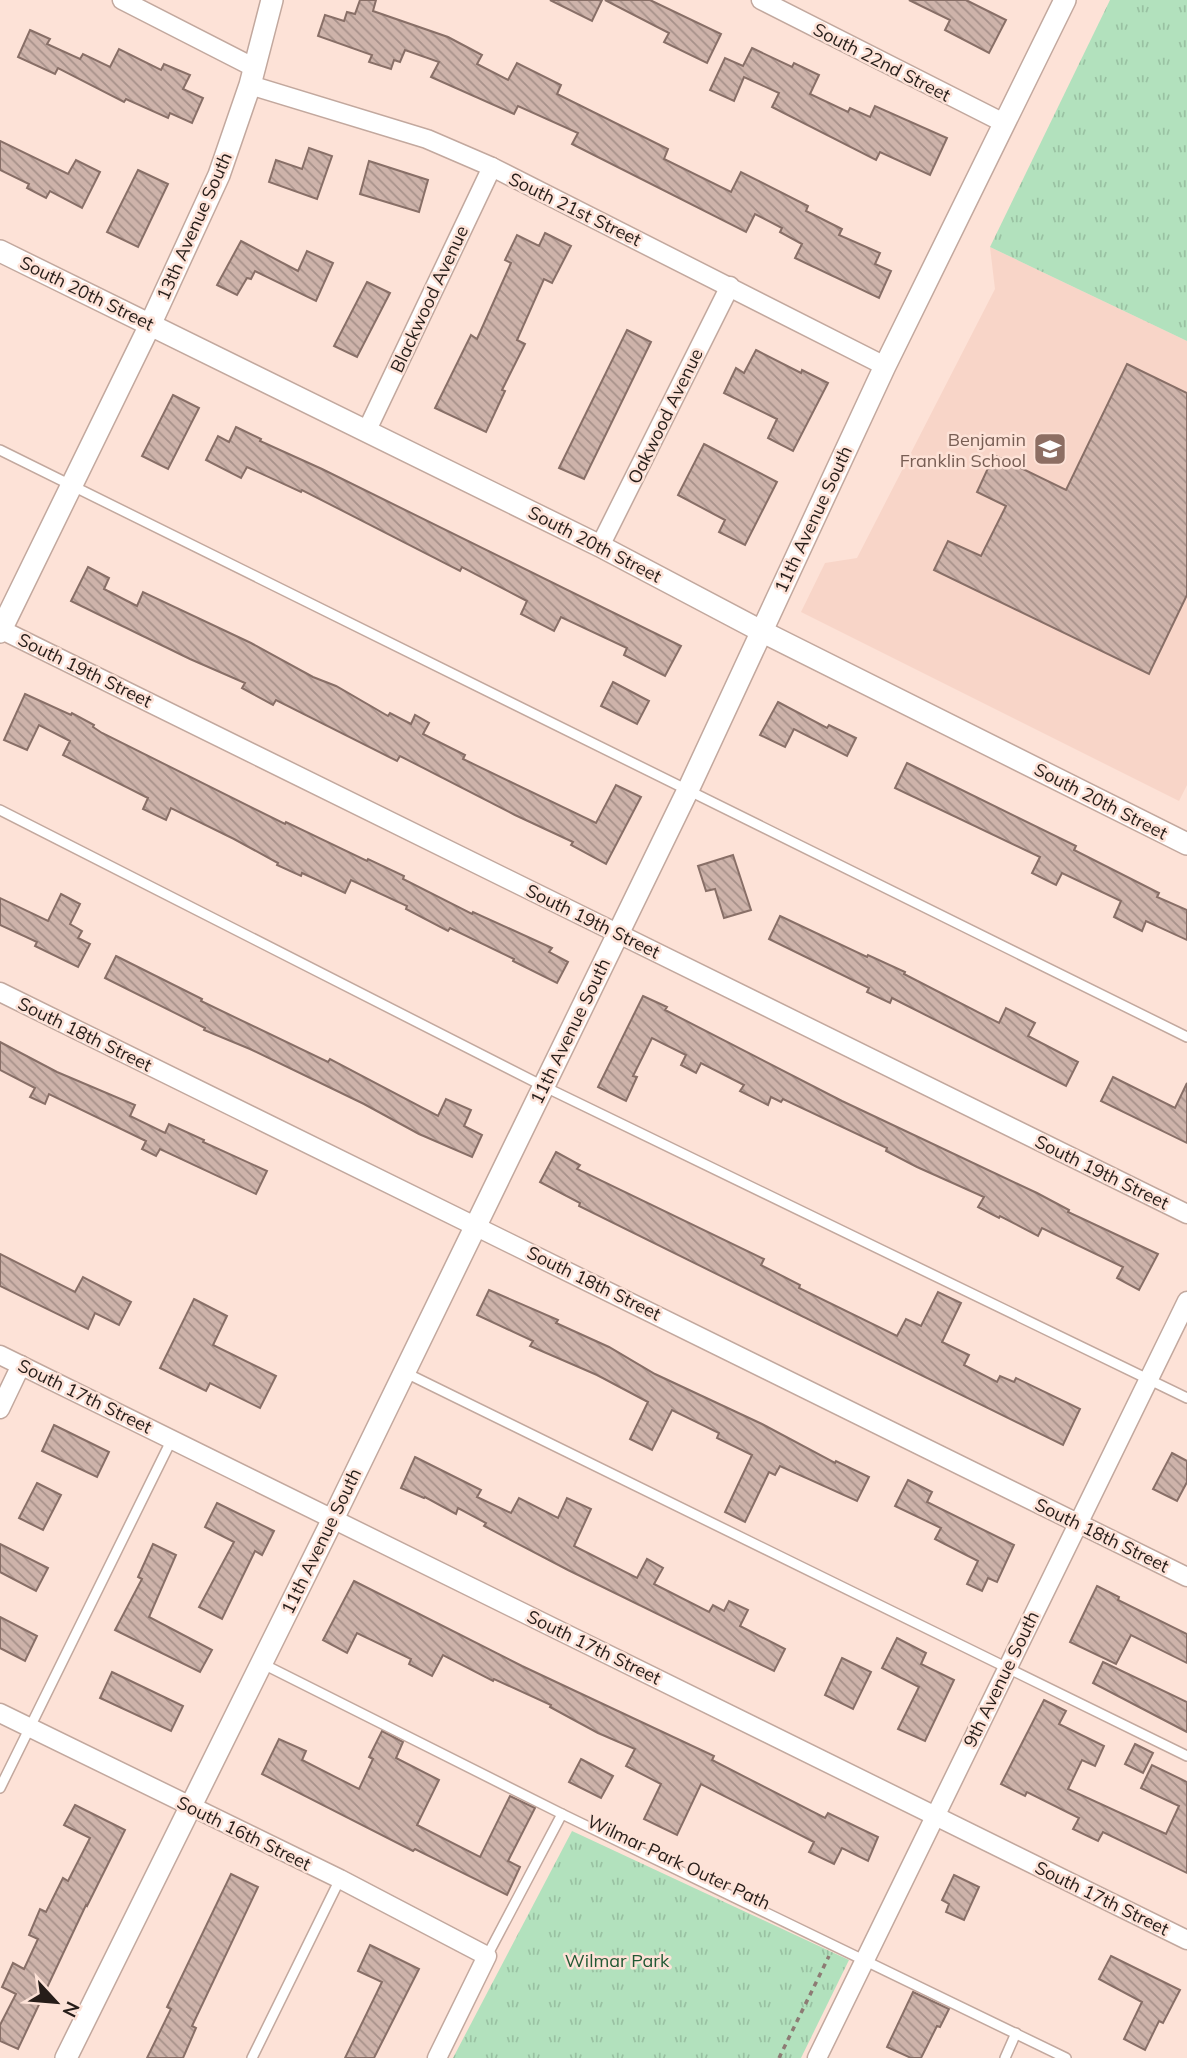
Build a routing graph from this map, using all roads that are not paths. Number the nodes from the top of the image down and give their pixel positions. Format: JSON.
{"nodes":[{"id":1,"x":122,"y":0,"type":"edge"},
{"id":2,"x":272,"y":0,"type":"edge"},
{"id":3,"x":761,"y":0,"type":"edge"},
{"id":4,"x":1065,"y":0,"type":"edge"},
{"id":5,"x":253,"y":77,"type":"junction"},
{"id":6,"x":1004,"y":123,"type":"junction"},
{"id":7,"x":492,"y":167,"type":"junction"},
{"id":8,"x":0,"y":251,"type":"edge"},
{"id":9,"x":730,"y":286,"type":"junction"},
{"id":10,"x":150,"y":325,"type":"junction"},
{"id":11,"x":885,"y":366,"type":"junction"},
{"id":12,"x":367,"y":430,"type":"junction"},
{"id":13,"x":0,"y":450,"type":"edge"},
{"id":14,"x":72,"y":486,"type":"junction"},
{"id":15,"x":600,"y":546,"type":"junction"},
{"id":16,"x":0,"y":630,"type":"edge"},
{"id":17,"x":761,"y":631,"type":"junction"},
{"id":18,"x":688,"y":790,"type":"junction"},
{"id":19,"x":0,"y":810,"type":"edge"},
{"id":20,"x":1187,"y":844,"type":"edge"},
{"id":21,"x":618,"y":933,"type":"junction"},
{"id":22,"x":0,"y":992,"type":"edge"},
{"id":23,"x":1187,"y":1037,"type":"edge"},
{"id":24,"x":543,"y":1086,"type":"junction"},
{"id":25,"x":1187,"y":1214,"type":"edge"},
{"id":26,"x":475,"y":1225,"type":"junction"},
{"id":27,"x":1187,"y":1301,"type":"edge"},
{"id":28,"x":0,"y":1355,"type":"edge"},
{"id":29,"x":21,"y":1365,"type":"junction"},
{"id":30,"x":404,"y":1372,"type":"junction"},
{"id":31,"x":1149,"y":1379,"type":"junction"},
{"id":32,"x":1187,"y":1398,"type":"edge"},
{"id":33,"x":0,"y":1409,"type":"edge"},
{"id":34,"x":172,"y":1439,"type":"junction"},
{"id":35,"x":333,"y":1519,"type":"junction"},
{"id":36,"x":1078,"y":1523,"type":"junction"},
{"id":37,"x":1187,"y":1577,"type":"edge"},
{"id":38,"x":261,"y":1663,"type":"junction"},
{"id":39,"x":1008,"y":1667,"type":"junction"},
{"id":40,"x":0,"y":1713,"type":"edge"},
{"id":41,"x":29,"y":1727,"type":"junction"},
{"id":42,"x":1187,"y":1756,"type":"edge"},
{"id":43,"x":0,"y":1787,"type":"edge"},
{"id":44,"x":190,"y":1807,"type":"junction"},
{"id":45,"x":562,"y":1814,"type":"junction"},
{"id":46,"x":935,"y":1815,"type":"junction"},
{"id":47,"x":341,"y":1879,"type":"junction"},
{"id":48,"x":1187,"y":1940,"type":"edge"},
{"id":49,"x":487,"y":1956,"type":"junction"},
{"id":50,"x":864,"y":1960,"type":"junction"},
{"id":51,"x":1017,"y":2033,"type":"junction"},
{"id":52,"x":65,"y":2058,"type":"edge"},
{"id":53,"x":252,"y":2058,"type":"edge"},
{"id":54,"x":437,"y":2058,"type":"edge"},
{"id":55,"x":817,"y":2058,"type":"edge"},
{"id":56,"x":1004,"y":2058,"type":"edge"},
{"id":57,"x":1066,"y":2058,"type":"edge"}],
"edges":[{"from":1,"to":5,"type":"street","name":"South 21st Street"},
{"from":2,"to":5,"type":"street","name":"13th Avenue South"},
{"from":3,"to":6,"type":"street","name":"South 22nd Street"},
{"from":4,"to":6,"type":"street","name":"11th Avenue South"},
{"from":5,"to":7,"type":"street","name":"South 21st Street"},
{"from":5,"to":10,"type":"street","name":"13th Avenue South"},
{"from":6,"to":11,"type":"street","name":"11th Avenue South"},
{"from":7,"to":9,"type":"street","name":"South 21st Street"},
{"from":7,"to":12,"type":"street","name":"Blackwood Avenue"},
{"from":8,"to":10,"type":"street","name":"South 20th Street"},
{"from":9,"to":11,"type":"street","name":"South 21st Street"},
{"from":9,"to":15,"type":"street","name":"Oakwood Avenue"},
{"from":10,"to":12,"type":"street","name":"South 20th Street"},
{"from":10,"to":14,"type":"street","name":"13th Avenue South"},
{"from":11,"to":17,"type":"street","name":"11th Avenue South"},
{"from":12,"to":15,"type":"street","name":"South 20th Street"},
{"from":13,"to":14,"type":"lane"},
{"from":14,"to":16,"type":"street","name":"13th Avenue South"},
{"from":14,"to":18,"type":"lane"},
{"from":15,"to":17,"type":"street","name":"South 20th Street"},
{"from":16,"to":21,"type":"street","name":"South 19th Street"},
{"from":17,"to":18,"type":"street","name":"11th Avenue South"},
{"from":17,"to":20,"type":"street","name":"South 20th Street"},
{"from":18,"to":21,"type":"street","name":"11th Avenue South"},
{"from":18,"to":23,"type":"lane"},
{"from":19,"to":24,"type":"lane"},
{"from":21,"to":24,"type":"street","name":"11th Avenue South"},
{"from":21,"to":25,"type":"street","name":"South 19th Street"},
{"from":22,"to":26,"type":"street","name":"South 18th Street"},
{"from":24,"to":26,"type":"street","name":"11th Avenue South"},
{"from":24,"to":31,"type":"lane"},
{"from":26,"to":30,"type":"street","name":"11th Avenue South"},
{"from":26,"to":36,"type":"street","name":"South 18th Street"},
{"from":27,"to":31,"type":"street","name":"9th Avenue South"},
{"from":28,"to":29,"type":"street","name":"South 17th Street"},
{"from":29,"to":33,"type":"street"},
{"from":29,"to":34,"type":"street","name":"South 17th Street"},
{"from":30,"to":35,"type":"street","name":"11th Avenue South"},
{"from":30,"to":39,"type":"lane"},
{"from":31,"to":32,"type":"lane"},
{"from":31,"to":36,"type":"street","name":"9th Avenue South"},
{"from":34,"to":35,"type":"street","name":"South 17th Street"},
{"from":34,"to":41,"type":"lane"},
{"from":35,"to":38,"type":"street","name":"11th Avenue South"},
{"from":35,"to":46,"type":"street","name":"South 17th Street"},
{"from":36,"to":37,"type":"street","name":"South 18th Street"},
{"from":36,"to":39,"type":"street","name":"9th Avenue South"},
{"from":38,"to":44,"type":"street","name":"11th Avenue South"},
{"from":38,"to":45,"type":"lane"},
{"from":39,"to":42,"type":"lane"},
{"from":39,"to":46,"type":"street","name":"9th Avenue South"},
{"from":40,"to":41,"type":"street","name":"South 16th Street"},
{"from":41,"to":43,"type":"lane"},
{"from":41,"to":44,"type":"street","name":"South 16th Street"},
{"from":44,"to":47,"type":"street","name":"South 16th Street"},
{"from":44,"to":52,"type":"street","name":"11th Avenue South"},
{"from":45,"to":49,"type":"lane"},
{"from":45,"to":50,"type":"lane"},
{"from":46,"to":48,"type":"street","name":"South 17th Street"},
{"from":46,"to":50,"type":"street","name":"9th Avenue South"},
{"from":47,"to":49,"type":"street","name":"South 16th Street"},
{"from":47,"to":53,"type":"lane"},
{"from":49,"to":54,"type":"street"},
{"from":50,"to":51,"type":"lane"},
{"from":50,"to":55,"type":"street","name":"9th Avenue South"},
{"from":51,"to":56,"type":"lane"},
{"from":51,"to":57,"type":"lane"}]}
